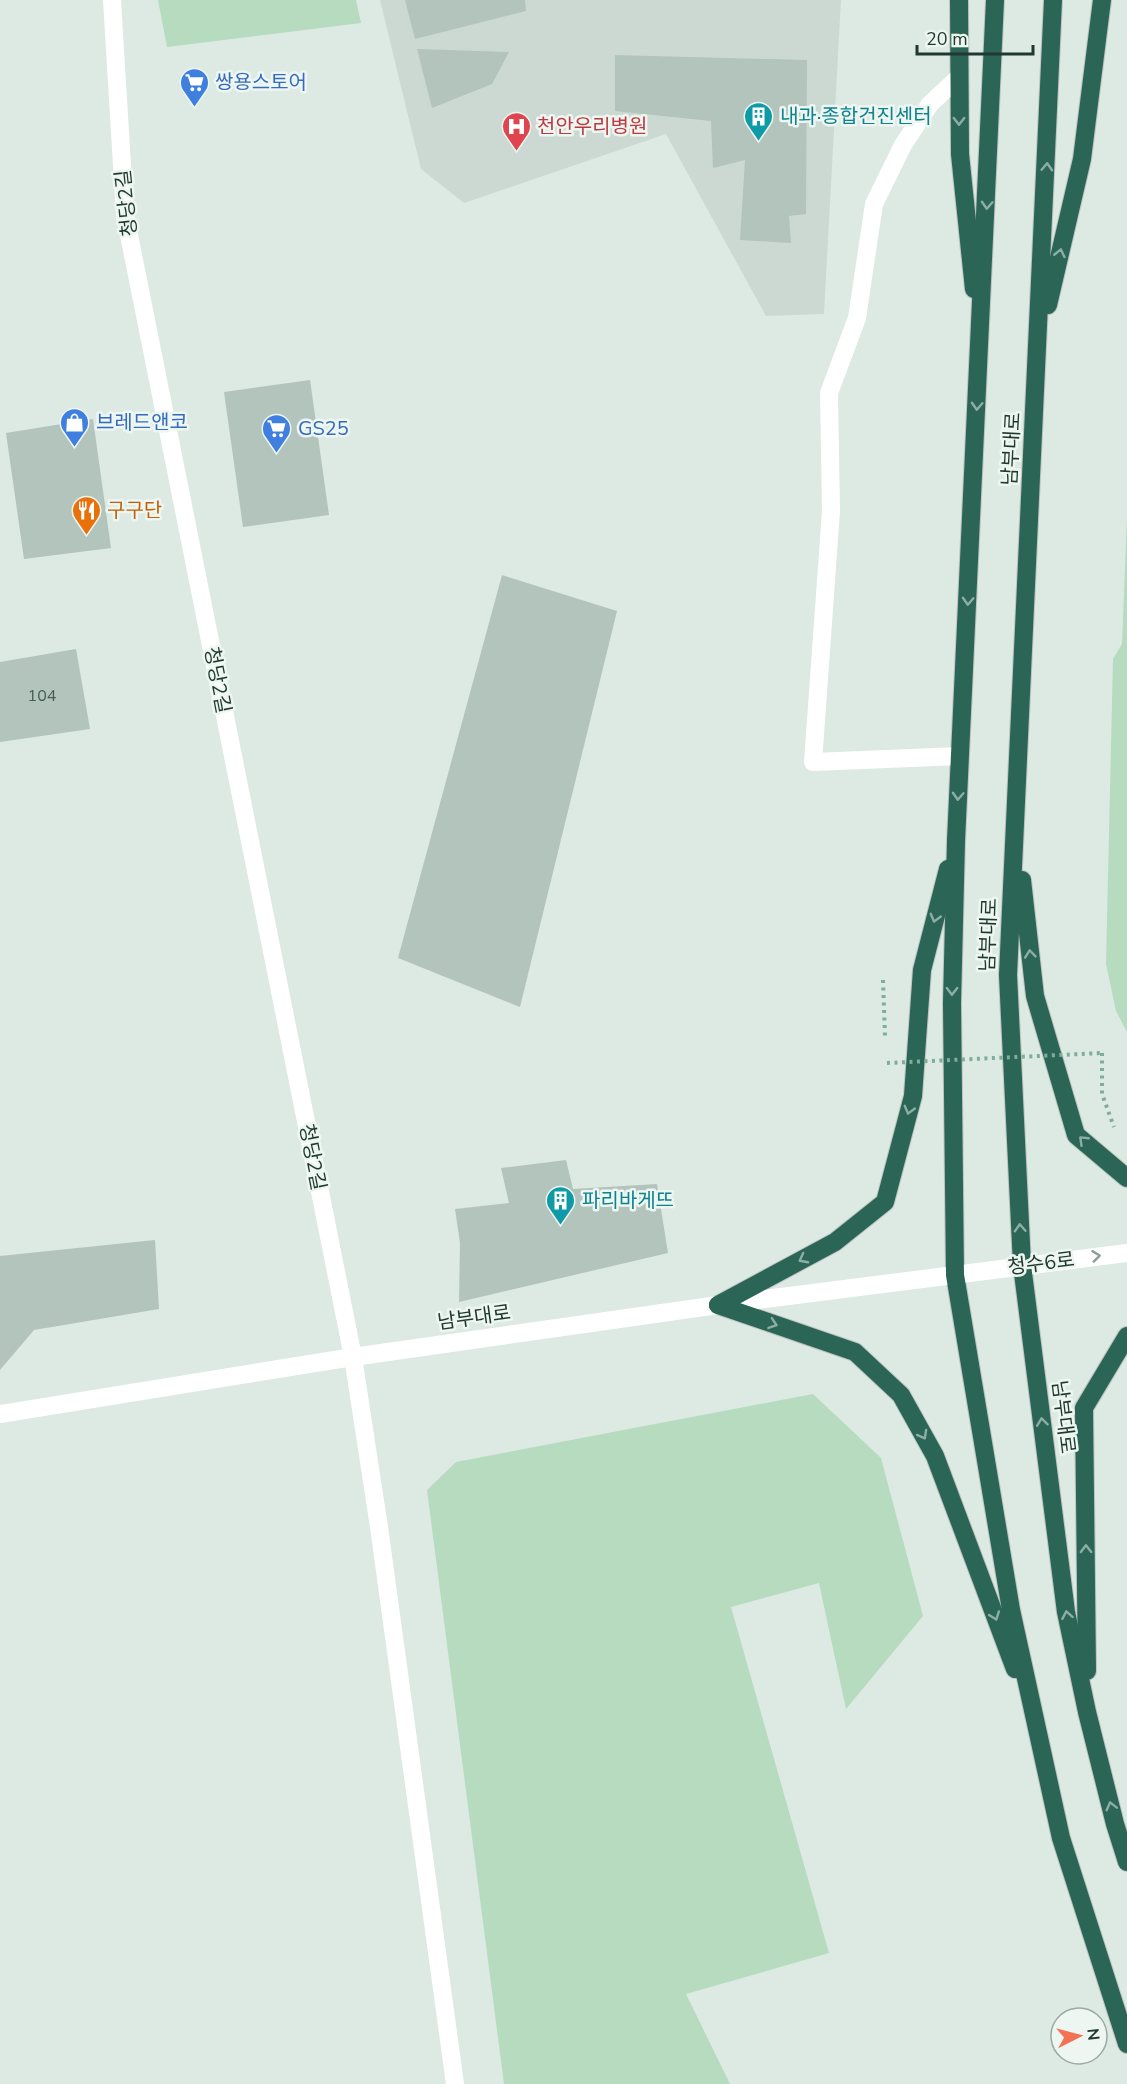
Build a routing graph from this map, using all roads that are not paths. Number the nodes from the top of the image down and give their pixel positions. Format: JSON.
{"nodes":[{"id":1,"x":112,"y":0,"type":"edge"},
{"id":2,"x":959,"y":0,"type":"edge"},
{"id":3,"x":995,"y":0,"type":"edge"},
{"id":4,"x":1053,"y":0,"type":"edge"},
{"id":5,"x":1102,"y":0,"type":"edge"},
{"id":6,"x":959,"y":77,"type":"junction"},
{"id":7,"x":980,"y":348,"type":"junction"},
{"id":8,"x":1038,"y":351,"type":"junction"},
{"id":9,"x":960,"y":756,"type":"junction"},
{"id":10,"x":1016,"y":822,"type":"junction"},
{"id":11,"x":956,"y":841,"type":"junction"},
{"id":12,"x":1127,"y":1178,"type":"edge"},
{"id":13,"x":1127,"y":1253,"type":"edge"},
{"id":14,"x":1022,"y":1265,"type":"junction"},
{"id":15,"x":955,"y":1275,"type":"junction"},
{"id":16,"x":718,"y":1305,"type":"junction"},
{"id":17,"x":1127,"y":1336,"type":"edge"},
{"id":18,"x":352,"y":1357,"type":"junction"},
{"id":19,"x":0,"y":1414,"type":"edge"},
{"id":20,"x":1087,"y":1712,"type":"junction"},
{"id":21,"x":1038,"y":1730,"type":"junction"},
{"id":22,"x":1127,"y":1862,"type":"edge"},
{"id":23,"x":1127,"y":2044,"type":"edge"},
{"id":24,"x":455,"y":2084,"type":"edge"}],
"edges":[{"from":1,"to":18,"type":"street","name":"청당2길"},
{"from":2,"to":6,"type":"highway"},
{"from":3,"to":7,"type":"highway","name":"남부대로","one_way":true},
{"from":8,"to":4,"type":"highway","name":"남부대로","one_way":true},
{"from":8,"to":5,"type":"highway","one_way":true},
{"from":6,"to":7,"type":"highway","one_way":true},
{"from":6,"to":9,"type":"street"},
{"from":7,"to":9,"type":"highway","name":"남부대로","one_way":true},
{"from":8,"to":10,"type":"highway","name":"남부대로"},
{"from":9,"to":11,"type":"highway","name":"남부대로","one_way":true},
{"from":12,"to":10,"type":"highway","one_way":true},
{"from":14,"to":10,"type":"highway","name":"남부대로","one_way":true},
{"from":11,"to":15,"type":"highway","name":"남부대로","one_way":true},
{"from":11,"to":16,"type":"highway","one_way":true},
{"from":14,"to":13,"type":"street","name":"청수6로","one_way":true},
{"from":14,"to":15,"type":"street","name":"청수6로"},
{"from":20,"to":14,"type":"highway","name":"남부대로","one_way":true},
{"from":15,"to":16,"type":"street","name":"남부대로"},
{"from":15,"to":21,"type":"highway","name":"남부대로"},
{"from":16,"to":18,"type":"street","name":"남부대로"},
{"from":16,"to":21,"type":"highway","one_way":true},
{"from":20,"to":17,"type":"highway","one_way":true},
{"from":18,"to":19,"type":"street","name":"남부대로"},
{"from":18,"to":24,"type":"street","name":"청당2길"},
{"from":22,"to":20,"type":"highway","name":"남부대로","one_way":true},
{"from":21,"to":23,"type":"highway","name":"남부대로"}]}
